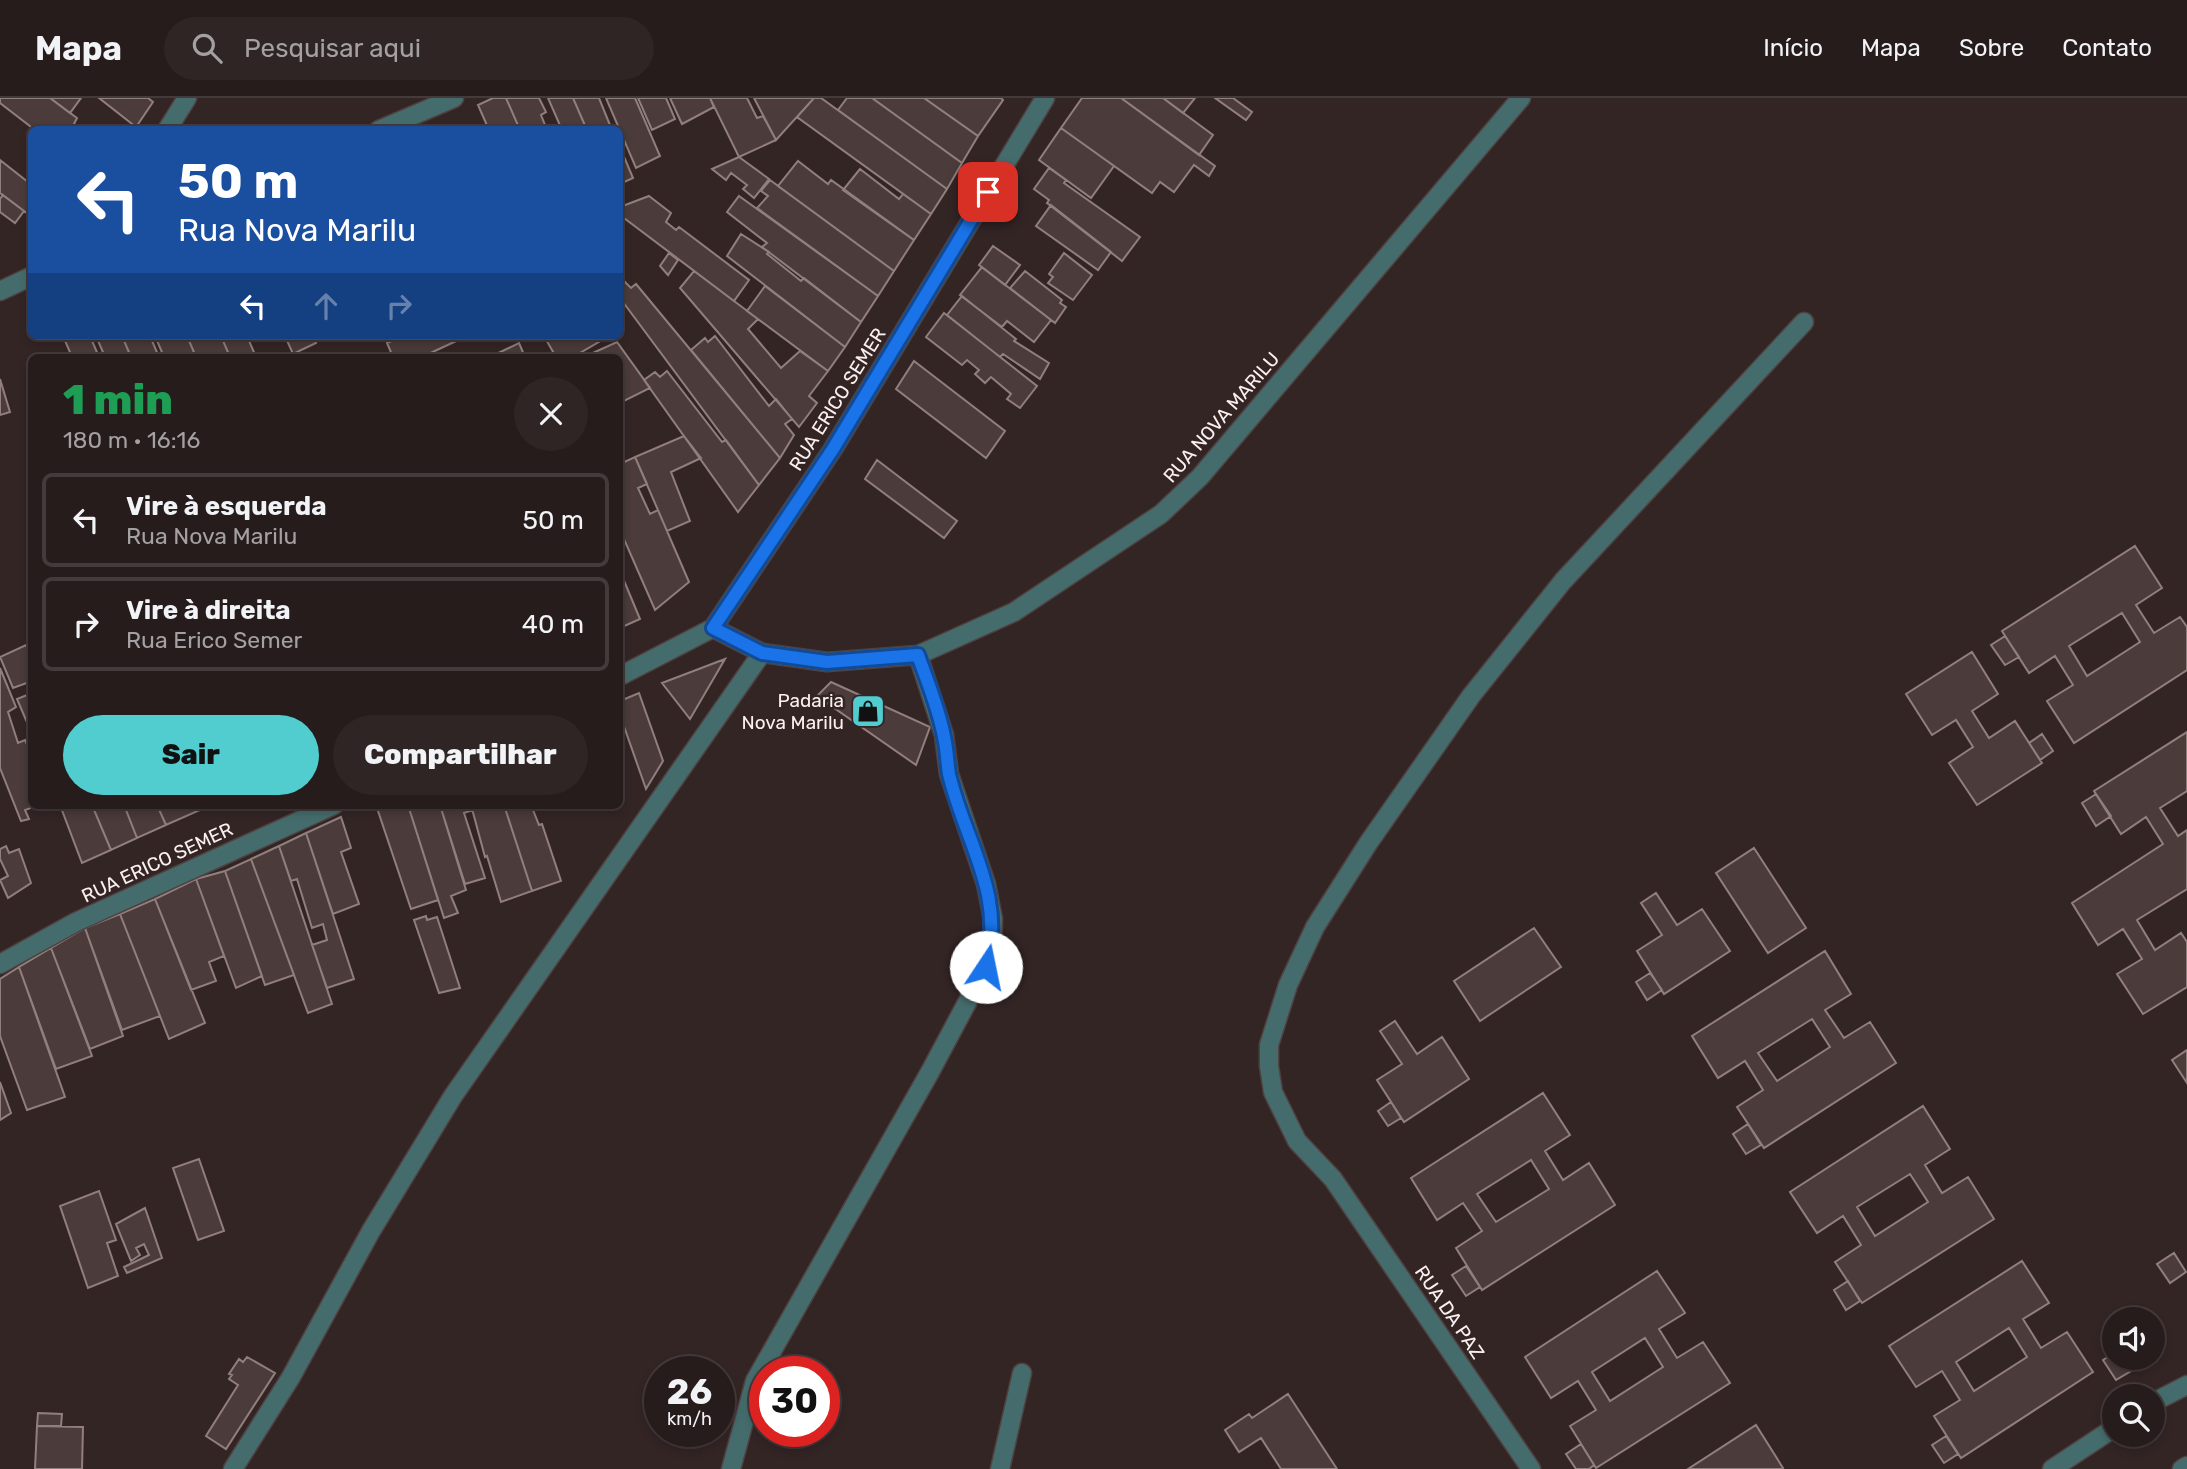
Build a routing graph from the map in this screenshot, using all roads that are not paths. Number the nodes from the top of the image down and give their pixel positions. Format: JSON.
{"nodes":[{"id":1,"x":187,"y":98,"type":"edge"},
{"id":2,"x":454,"y":98,"type":"edge"},
{"id":3,"x":1045,"y":98,"type":"edge"},
{"id":4,"x":1521,"y":98,"type":"edge"},
{"id":5,"x":170,"y":126,"type":"edge"},
{"id":6,"x":388,"y":126,"type":"edge"},
{"id":7,"x":28,"y":278,"type":"edge"},
{"id":8,"x":0,"y":291,"type":"edge"},
{"id":9,"x":1804,"y":322,"type":"dead end"},
{"id":10,"x":713,"y":628,"type":"junction"},
{"id":11,"x":762,"y":653,"type":"junction"},
{"id":12,"x":918,"y":655,"type":"junction"},
{"id":13,"x":623,"y":674,"type":"edge"},
{"id":14,"x":325,"y":809,"type":"edge"},
{"id":15,"x":0,"y":964,"type":"edge"},
{"id":16,"x":1022,"y":1373,"type":"dead end"},
{"id":17,"x":2187,"y":1385,"type":"edge"},
{"id":18,"x":2165,"y":1396,"type":"edge"},
{"id":19,"x":2102,"y":1436,"type":"edge"},
{"id":20,"x":2187,"y":1466,"type":"edge"},
{"id":21,"x":233,"y":1469,"type":"edge"},
{"id":22,"x":732,"y":1469,"type":"edge"},
{"id":23,"x":1000,"y":1469,"type":"edge"},
{"id":24,"x":1531,"y":1469,"type":"edge"},
{"id":25,"x":2052,"y":1469,"type":"edge"},
{"id":26,"x":2182,"y":1469,"type":"edge"}],
"edges":[{"from":1,"to":5,"type":"street"},
{"from":2,"to":6,"type":"street"},
{"from":3,"to":10,"type":"street","name":"RUA ERICO SEMER"},
{"from":4,"to":12,"type":"street","name":"RUA NOVA MARILU"},
{"from":7,"to":8,"type":"street"},
{"from":9,"to":24,"type":"street","name":"RUA DA PAZ"},
{"from":10,"to":11,"type":"street","name":"RUA NOVA MARILU"},
{"from":10,"to":13,"type":"street","name":"RUA ERICO SEMER"},
{"from":11,"to":12,"type":"street","name":"RUA NOVA MARILU"},
{"from":11,"to":21,"type":"street"},
{"from":12,"to":22,"type":"street"},
{"from":14,"to":15,"type":"street","name":"RUA ERICO SEMER"},
{"from":16,"to":23,"type":"street"},
{"from":17,"to":18,"type":"street"},
{"from":19,"to":25,"type":"street"},
{"from":20,"to":26,"type":"street"}]}
